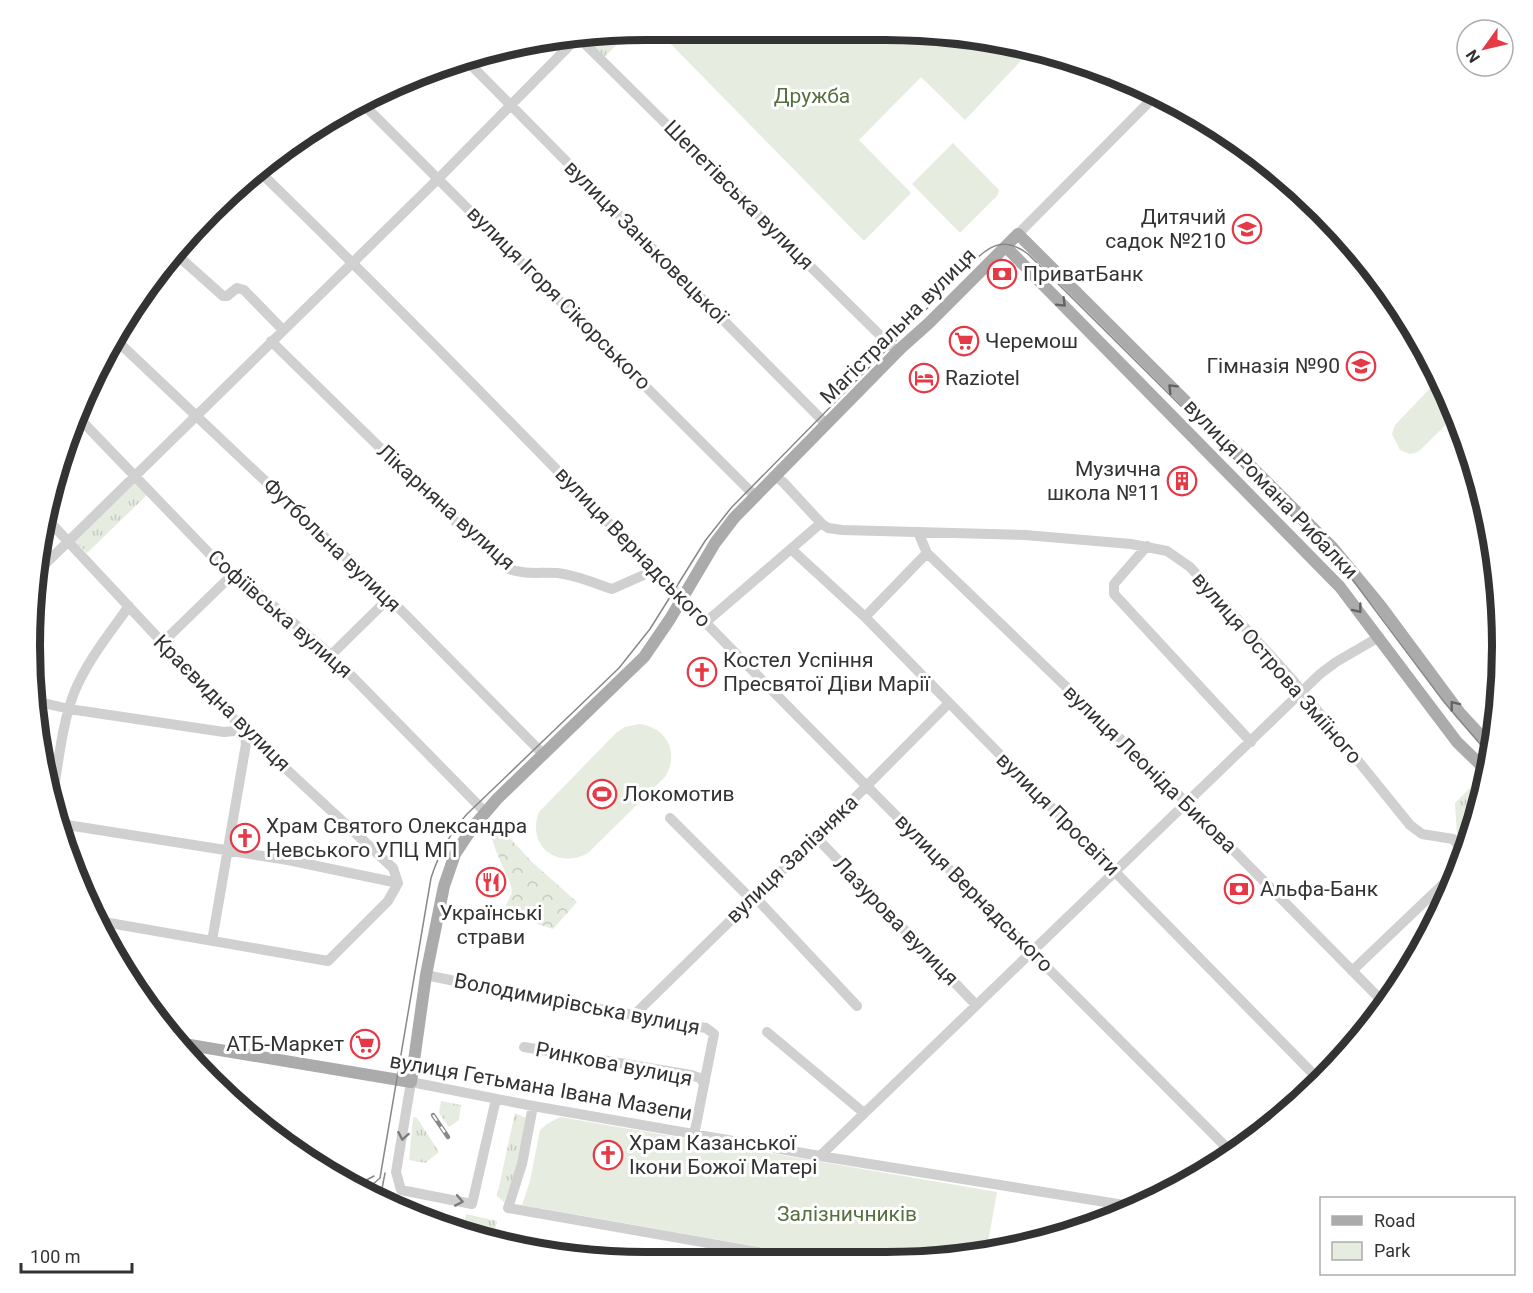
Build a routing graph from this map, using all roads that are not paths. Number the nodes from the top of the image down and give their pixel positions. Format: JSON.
{"nodes":[{"id":1,"x":585,"y":44,"type":"edge"},
{"id":2,"x":569,"y":46,"type":"edge"},
{"id":3,"x":472,"y":67,"type":"edge"},
{"id":4,"x":1150,"y":101,"type":"edge"},
{"id":5,"x":510,"y":105,"type":"junction"},
{"id":6,"x":368,"y":109,"type":"edge"},
{"id":7,"x":265,"y":177,"type":"edge"},
{"id":8,"x":439,"y":178,"type":"junction"},
{"id":9,"x":1018,"y":234,"type":"junction"},
{"id":10,"x":1006,"y":247,"type":"junction"},
{"id":11,"x":181,"y":259,"type":"edge"},
{"id":12,"x":353,"y":262,"type":"junction"},
{"id":13,"x":283,"y":330,"type":"junction"},
{"id":14,"x":271,"y":341,"type":"junction"},
{"id":15,"x":121,"y":345,"type":"edge"},
{"id":16,"x":897,"y":352,"type":"junction"},
{"id":17,"x":196,"y":414,"type":"junction"},
{"id":18,"x":84,"y":423,"type":"edge"},
{"id":19,"x":826,"y":424,"type":"junction"},
{"id":20,"x":775,"y":476,"type":"junction"},
{"id":21,"x":134,"y":477,"type":"junction"},
{"id":22,"x":755,"y":496,"type":"junction"},
{"id":23,"x":821,"y":523,"type":"junction"},
{"id":24,"x":53,"y":525,"type":"edge"},
{"id":25,"x":918,"y":532,"type":"junction"},
{"id":26,"x":67,"y":541,"type":"junction"},
{"id":27,"x":1147,"y":546,"type":"junction"},
{"id":28,"x":791,"y":549,"type":"junction"},
{"id":29,"x":927,"y":553,"type":"junction"},
{"id":30,"x":47,"y":561,"type":"edge"},
{"id":31,"x":655,"y":570,"type":"junction"},
{"id":32,"x":231,"y":576,"type":"junction"},
{"id":33,"x":388,"y":598,"type":"junction"},
{"id":34,"x":683,"y":599,"type":"junction"},
{"id":35,"x":129,"y":606,"type":"junction"},
{"id":36,"x":865,"y":617,"type":"junction"},
{"id":37,"x":706,"y":622,"type":"junction"},
{"id":38,"x":1380,"y":637,"type":"junction"},
{"id":39,"x":162,"y":643,"type":"junction"},
{"id":40,"x":332,"y":655,"type":"junction"},
{"id":41,"x":1303,"y":693,"type":"junction"},
{"id":42,"x":44,"y":703,"type":"edge"},
{"id":43,"x":949,"y":703,"type":"junction"},
{"id":44,"x":69,"y":710,"type":"junction"},
{"id":45,"x":244,"y":730,"type":"junction"},
{"id":46,"x":1485,"y":740,"type":"edge"},
{"id":47,"x":1251,"y":742,"type":"junction"},
{"id":48,"x":544,"y":755,"type":"junction"},
{"id":49,"x":1481,"y":765,"type":"edge"},
{"id":50,"x":56,"y":780,"type":"edge"},
{"id":51,"x":868,"y":785,"type":"junction"},
{"id":52,"x":1187,"y":803,"type":"junction"},
{"id":53,"x":485,"y":812,"type":"junction"},
{"id":54,"x":670,"y":818,"type":"dead end"},
{"id":55,"x":68,"y":825,"type":"edge"},
{"id":56,"x":816,"y":837,"type":"junction"},
{"id":57,"x":1458,"y":845,"type":"edge"},
{"id":58,"x":227,"y":851,"type":"junction"},
{"id":59,"x":1115,"y":872,"type":"junction"},
{"id":60,"x":398,"y":883,"type":"junction"},
{"id":61,"x":1444,"y":884,"type":"edge"},
{"id":62,"x":752,"y":897,"type":"junction"},
{"id":63,"x":107,"y":923,"type":"edge"},
{"id":64,"x":212,"y":941,"type":"junction"},
{"id":65,"x":1033,"y":952,"type":"junction"},
{"id":66,"x":1352,"y":971,"type":"junction"},
{"id":67,"x":426,"y":975,"type":"junction"},
{"id":68,"x":1379,"y":998,"type":"edge"},
{"id":69,"x":976,"y":1005,"type":"junction"},
{"id":70,"x":857,"y":1006,"type":"dead end"},
{"id":71,"x":634,"y":1015,"type":"junction"},
{"id":72,"x":768,"y":1032,"type":"dead end"},
{"id":73,"x":190,"y":1045,"type":"edge"},
{"id":74,"x":524,"y":1047,"type":"dead end"},
{"id":75,"x":1315,"y":1075,"type":"edge"},
{"id":76,"x":411,"y":1082,"type":"junction"},
{"id":77,"x":703,"y":1082,"type":"junction"},
{"id":78,"x":496,"y":1099,"type":"junction"},
{"id":79,"x":533,"y":1106,"type":"junction"},
{"id":80,"x":864,"y":1113,"type":"junction"},
{"id":81,"x":694,"y":1134,"type":"junction"},
{"id":82,"x":1227,"y":1147,"type":"edge"},
{"id":83,"x":820,"y":1156,"type":"junction"},
{"id":84,"x":1113,"y":1208,"type":"edge"},
{"id":85,"x":758,"y":1252,"type":"edge"}],
"edges":[{"from":1,"to":16,"type":"street","name":"Шепетівська вулиця"},
{"from":2,"to":5,"type":"street"},
{"from":3,"to":5,"type":"street","name":"вулиця Заньковецької"},
{"from":4,"to":9,"type":"street","name":"Магістральна вулиця"},
{"from":5,"to":8,"type":"street"},
{"from":5,"to":19,"type":"street","name":"вулиця Заньковецької"},
{"from":6,"to":8,"type":"street","name":"вулиця Ігоря Сікорського"},
{"from":7,"to":12,"type":"street","name":"вулиця Вернадського"},
{"from":8,"to":12,"type":"street"},
{"from":8,"to":22,"type":"street","name":"вулиця Ігоря Сікорського"},
{"from":9,"to":10,"type":"main road","name":"Магістральна вулиця"},
{"from":46,"to":9,"type":"main road","name":"вулиця Романа Рибалки","one_way":true},
{"from":10,"to":16,"type":"main road","name":"Магістральна вулиця"},
{"from":10,"to":38,"type":"main road","name":"вулиця Романа Рибалки","one_way":true},
{"from":11,"to":13,"type":"street"},
{"from":12,"to":13,"type":"street"},
{"from":12,"to":31,"type":"street","name":"вулиця Вернадського"},
{"from":13,"to":14,"type":"street"},
{"from":14,"to":17,"type":"street"},
{"from":14,"to":31,"type":"street","name":"Лікарняна вулиця"},
{"from":15,"to":17,"type":"street","name":"Футбольна вулиця"},
{"from":16,"to":19,"type":"main road","name":"Магістральна вулиця"},
{"from":17,"to":21,"type":"street"},
{"from":17,"to":33,"type":"street","name":"Футбольна вулиця"},
{"from":18,"to":21,"type":"street","name":"Софіївська вулиця"},
{"from":19,"to":20,"type":"main road","name":"Магістральна вулиця"},
{"from":20,"to":22,"type":"main road","name":"Магістральна вулиця"},
{"from":20,"to":23,"type":"street"},
{"from":21,"to":26,"type":"street"},
{"from":21,"to":32,"type":"street","name":"Софіївська вулиця"},
{"from":22,"to":34,"type":"main road","name":"Магістральна вулиця"},
{"from":23,"to":25,"type":"street","name":"вулиця Острова Зміїного"},
{"from":23,"to":28,"type":"street"},
{"from":24,"to":26,"type":"street","name":"Краєвидна вулиця"},
{"from":25,"to":27,"type":"street","name":"вулиця Острова Зміїного"},
{"from":25,"to":29,"type":"street","name":"вулиця Леоніда Бикова"},
{"from":26,"to":30,"type":"street"},
{"from":26,"to":35,"type":"street","name":"Краєвидна вулиця"},
{"from":27,"to":41,"type":"street","name":"вулиця Острова Зміїного"},
{"from":27,"to":47,"type":"street"},
{"from":28,"to":36,"type":"street","name":"вулиця Просвіти"},
{"from":28,"to":37,"type":"street"},
{"from":29,"to":36,"type":"street"},
{"from":29,"to":52,"type":"street","name":"вулиця Леоніда Бикова"},
{"from":31,"to":34,"type":"street","name":"вулиця Вернадського"},
{"from":32,"to":39,"type":"street"},
{"from":32,"to":40,"type":"street","name":"Софіївська вулиця"},
{"from":33,"to":40,"type":"street"},
{"from":33,"to":48,"type":"street","name":"Футбольна вулиця"},
{"from":34,"to":37,"type":"street","name":"вулиця Вернадського"},
{"from":34,"to":48,"type":"main road","name":"Магістральна вулиця"},
{"from":35,"to":39,"type":"street","name":"Краєвидна вулиця"},
{"from":35,"to":44,"type":"street"},
{"from":36,"to":43,"type":"street","name":"вулиця Просвіти"},
{"from":37,"to":51,"type":"street","name":"вулиця Вернадського"},
{"from":38,"to":41,"type":"street"},
{"from":38,"to":49,"type":"main road","name":"вулиця Романа Рибалки"},
{"from":39,"to":45,"type":"street","name":"Краєвидна вулиця"},
{"from":40,"to":53,"type":"street","name":"Софіївська вулиця"},
{"from":41,"to":47,"type":"street"},
{"from":41,"to":57,"type":"street","name":"вулиця Острова Зміїного"},
{"from":42,"to":44,"type":"street"},
{"from":43,"to":51,"type":"street","name":"вулиця Залізняка"},
{"from":43,"to":59,"type":"street","name":"вулиця Просвіти"},
{"from":44,"to":45,"type":"street"},
{"from":44,"to":50,"type":"street"},
{"from":45,"to":58,"type":"street"},
{"from":45,"to":60,"type":"street","name":"Краєвидна вулиця"},
{"from":47,"to":52,"type":"street"},
{"from":48,"to":53,"type":"main road","name":"Магістральна вулиця"},
{"from":51,"to":56,"type":"street","name":"вулиця Залізняка"},
{"from":51,"to":65,"type":"street","name":"вулиця Вернадського"},
{"from":52,"to":59,"type":"street"},
{"from":52,"to":66,"type":"street","name":"вулиця Леоніда Бикова"},
{"from":53,"to":67,"type":"main road","name":"Магістральна вулиця"},
{"from":54,"to":62,"type":"street"},
{"from":55,"to":58,"type":"street"},
{"from":56,"to":62,"type":"street","name":"вулиця Залізняка"},
{"from":56,"to":69,"type":"street","name":"Лазурова вулиця"},
{"from":58,"to":60,"type":"street"},
{"from":58,"to":64,"type":"street"},
{"from":59,"to":65,"type":"street"},
{"from":59,"to":75,"type":"street","name":"вулиця Просвіти"},
{"from":60,"to":64,"type":"street"},
{"from":61,"to":66,"type":"street"},
{"from":62,"to":70,"type":"street"},
{"from":62,"to":71,"type":"street","name":"вулиця Залізняка"},
{"from":63,"to":64,"type":"street"},
{"from":65,"to":69,"type":"street"},
{"from":65,"to":82,"type":"street","name":"вулиця Вернадського"},
{"from":66,"to":68,"type":"street","name":"вулиця Леоніда Бикова"},
{"from":67,"to":71,"type":"street","name":"Володимирівська вулиця"},
{"from":67,"to":76,"type":"main road","name":"Магістральна вулиця"},
{"from":69,"to":80,"type":"street"},
{"from":71,"to":77,"type":"street","name":"Володимирівська вулиця"},
{"from":72,"to":80,"type":"street"},
{"from":73,"to":76,"type":"main road","name":"вулиця Гетьмана Івана Мазепи"},
{"from":74,"to":77,"type":"street","name":"Ринкова вулиця"},
{"from":76,"to":78,"type":"street","name":"вулиця Гетьмана Івана Мазепи"},
{"from":76,"to":78,"type":"street","one_way":true},
{"from":77,"to":81,"type":"street"},
{"from":78,"to":79,"type":"street","name":"вулиця Гетьмана Івана Мазепи"},
{"from":79,"to":81,"type":"street","name":"вулиця Гетьмана Івана Мазепи"},
{"from":79,"to":85,"type":"street"},
{"from":80,"to":83,"type":"street"},
{"from":81,"to":83,"type":"street","name":"вулиця Гетьмана Івана Мазепи"},
{"from":83,"to":84,"type":"street","name":"вулиця Гетьмана Івана Мазепи"}]}
